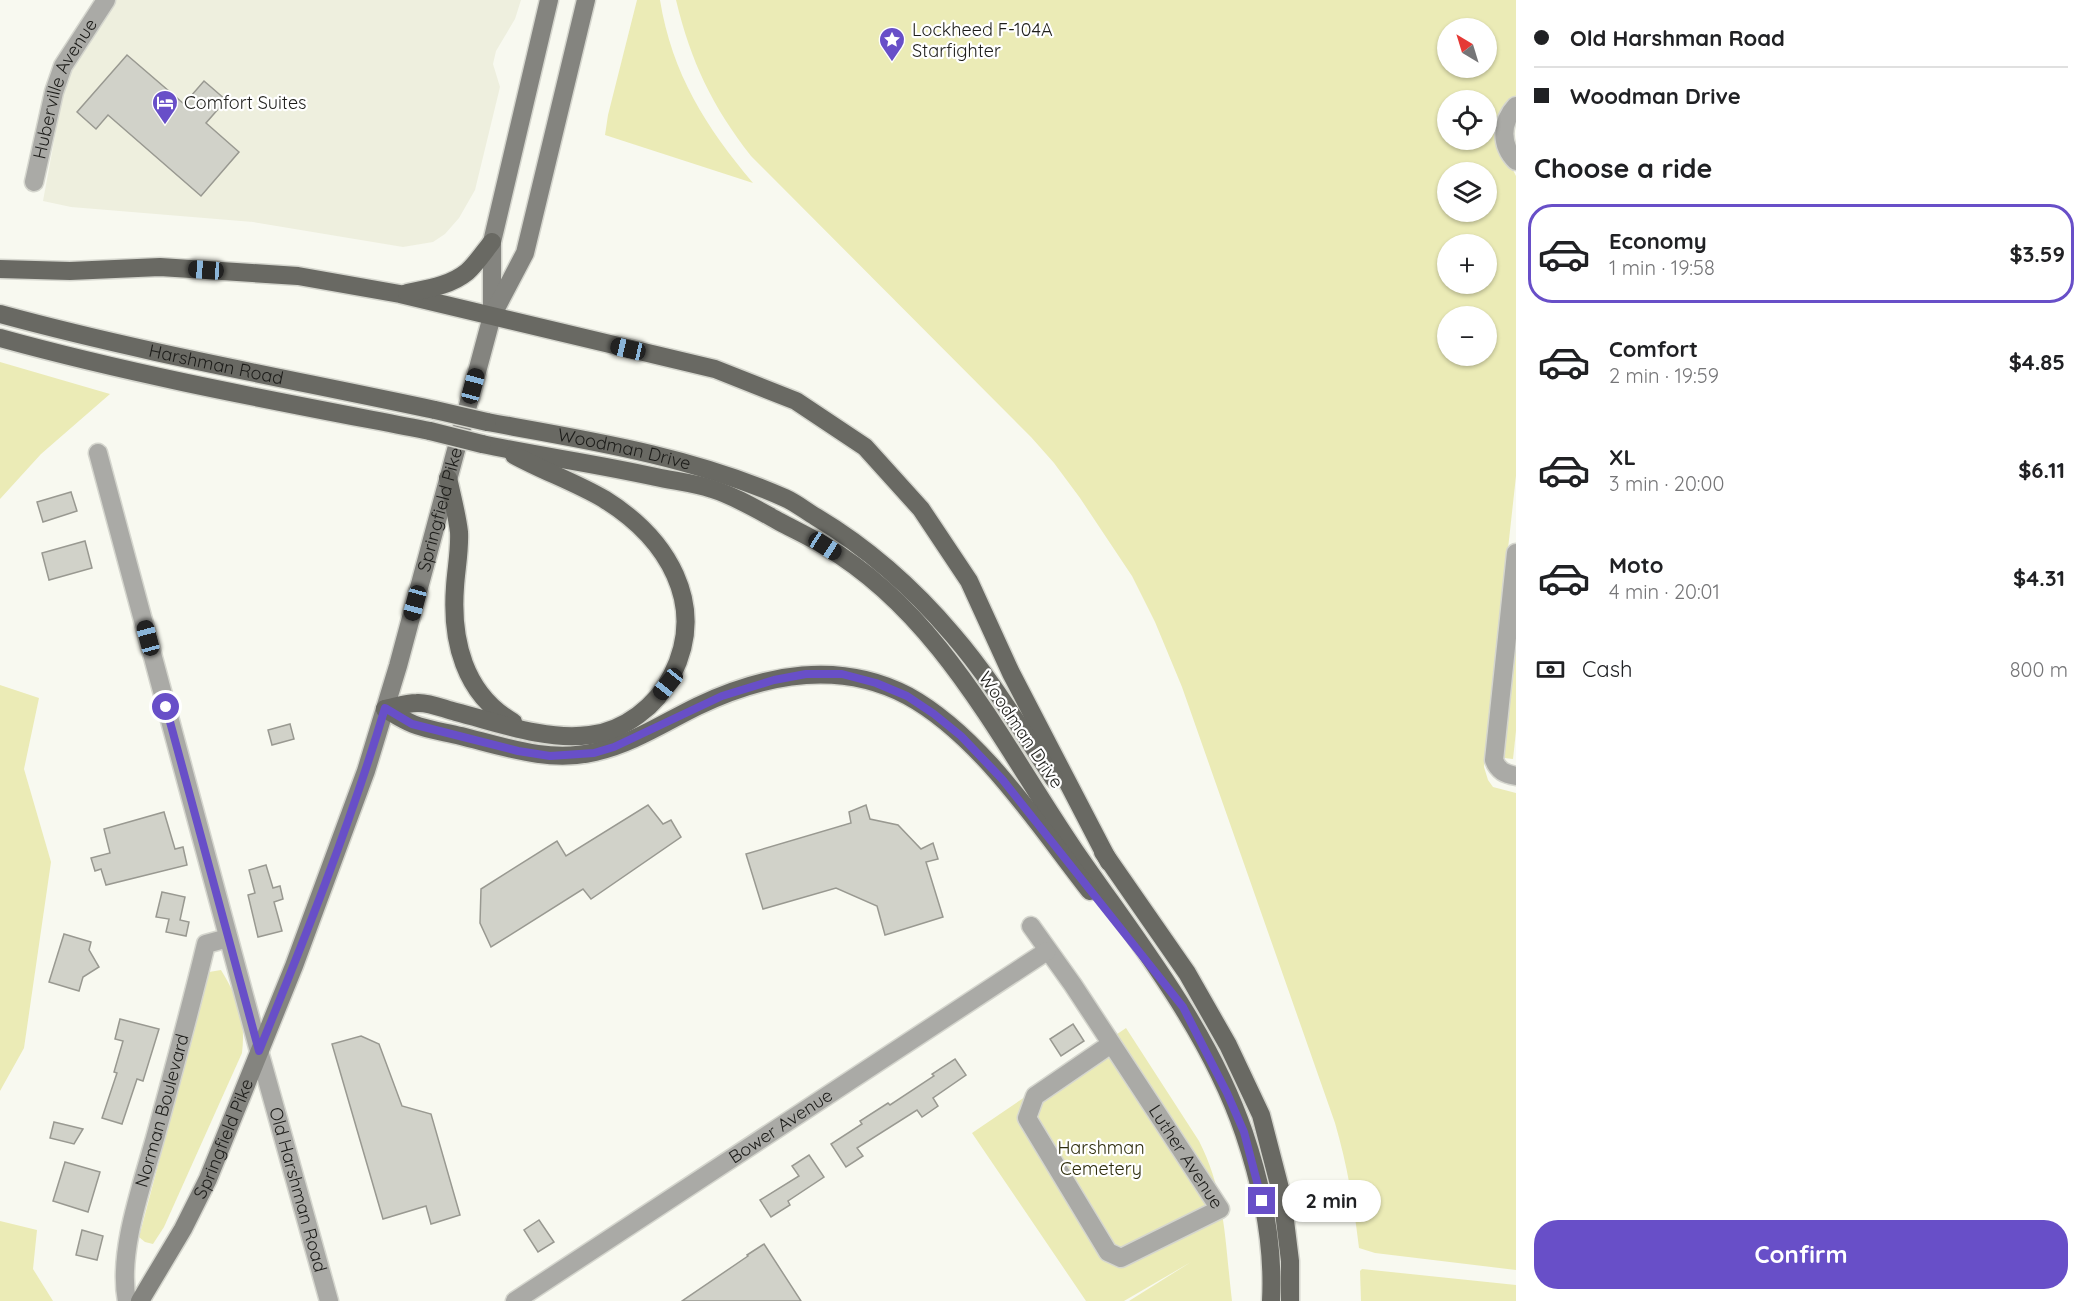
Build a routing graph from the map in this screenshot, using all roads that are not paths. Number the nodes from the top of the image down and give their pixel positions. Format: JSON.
{"nodes":[{"id":1,"x":106,"y":0,"type":"edge"},
{"id":2,"x":549,"y":0,"type":"edge"},
{"id":3,"x":586,"y":0,"type":"edge"},
{"id":4,"x":1516,"y":106,"type":"edge"},
{"id":5,"x":1516,"y":161,"type":"edge"},
{"id":6,"x":34,"y":182,"type":"dead end"},
{"id":7,"x":492,"y":242,"type":"junction"},
{"id":8,"x":0,"y":269,"type":"edge"},
{"id":9,"x":400,"y":294,"type":"junction"},
{"id":10,"x":0,"y":314,"type":"edge"},
{"id":11,"x":492,"y":316,"type":"junction"},
{"id":12,"x":0,"y":338,"type":"edge"},
{"id":13,"x":487,"y":422,"type":"joint"},
{"id":14,"x":482,"y":444,"type":"joint"},
{"id":15,"x":502,"y":448,"type":"junction"},
{"id":16,"x":98,"y":453,"type":"dead end"},
{"id":17,"x":448,"y":478,"type":"junction"},
{"id":18,"x":1516,"y":554,"type":"edge"},
{"id":19,"x":385,"y":708,"type":"junction"},
{"id":20,"x":540,"y":733,"type":"junction"},
{"id":21,"x":1516,"y":776,"type":"edge"},
{"id":22,"x":1109,"y":862,"type":"junction"},
{"id":23,"x":1031,"y":926,"type":"dead end"},
{"id":24,"x":228,"y":938,"type":"junction"},
{"id":25,"x":1047,"y":951,"type":"junction"},
{"id":26,"x":1183,"y":1007,"type":"junction"},
{"id":27,"x":1111,"y":1044,"type":"junction"},
{"id":28,"x":259,"y":1051,"type":"junction"},
{"id":29,"x":128,"y":1301,"type":"edge"},
{"id":30,"x":140,"y":1301,"type":"edge"},
{"id":31,"x":329,"y":1301,"type":"edge"},
{"id":32,"x":515,"y":1301,"type":"edge"},
{"id":33,"x":1271,"y":1301,"type":"edge"},
{"id":34,"x":1290,"y":1301,"type":"edge"}],
"edges":[{"from":1,"to":6,"type":"street","name":"Huberville Avenue"},
{"from":2,"to":7,"type":"main road","name":"Springfield Pike"},
{"from":3,"to":11,"type":"main road","name":"Springfield Pike"},
{"from":4,"to":5,"type":"street"},
{"from":7,"to":9,"type":"main road"},
{"from":7,"to":11,"type":"main road","name":"Springfield Pike"},
{"from":8,"to":9,"type":"main road"},
{"from":9,"to":11,"type":"main road"},
{"from":10,"to":13,"type":"main road","name":"Harshman Road","bridge":true},
{"from":11,"to":17,"type":"main road","name":"Springfield Pike"},
{"from":11,"to":22,"type":"main road"},
{"from":12,"to":14,"type":"main road","name":"Harshman Road","bridge":true},
{"from":13,"to":22,"type":"main road","name":"Woodman Drive"},
{"from":14,"to":15,"type":"main road","name":"Woodman Drive"},
{"from":15,"to":20,"type":"main road"},
{"from":15,"to":26,"type":"main road","name":"Woodman Drive"},
{"from":16,"to":24,"type":"street","name":"Old Harshman Road"},
{"from":17,"to":19,"type":"main road","name":"Springfield Pike"},
{"from":17,"to":20,"type":"main road"},
{"from":18,"to":21,"type":"street"},
{"from":19,"to":20,"type":"main road"},
{"from":19,"to":26,"type":"main road"},
{"from":19,"to":28,"type":"main road","name":"Springfield Pike"},
{"from":22,"to":34,"type":"main road","name":"Woodman Drive"},
{"from":23,"to":25,"type":"street","name":"Luther Avenue"},
{"from":24,"to":28,"type":"street","name":"Old Harshman Road"},
{"from":24,"to":29,"type":"street","name":"Norman Boulevard"},
{"from":25,"to":27,"type":"street","name":"Luther Avenue"},
{"from":25,"to":32,"type":"street","name":"Bower Avenue"},
{"from":26,"to":33,"type":"main road","name":"Woodman Drive"},
{"from":27,"to":27,"type":"street","name":"Luther Avenue"},
{"from":28,"to":30,"type":"main road","name":"Springfield Pike"},
{"from":28,"to":31,"type":"street","name":"Old Harshman Road"}]}
